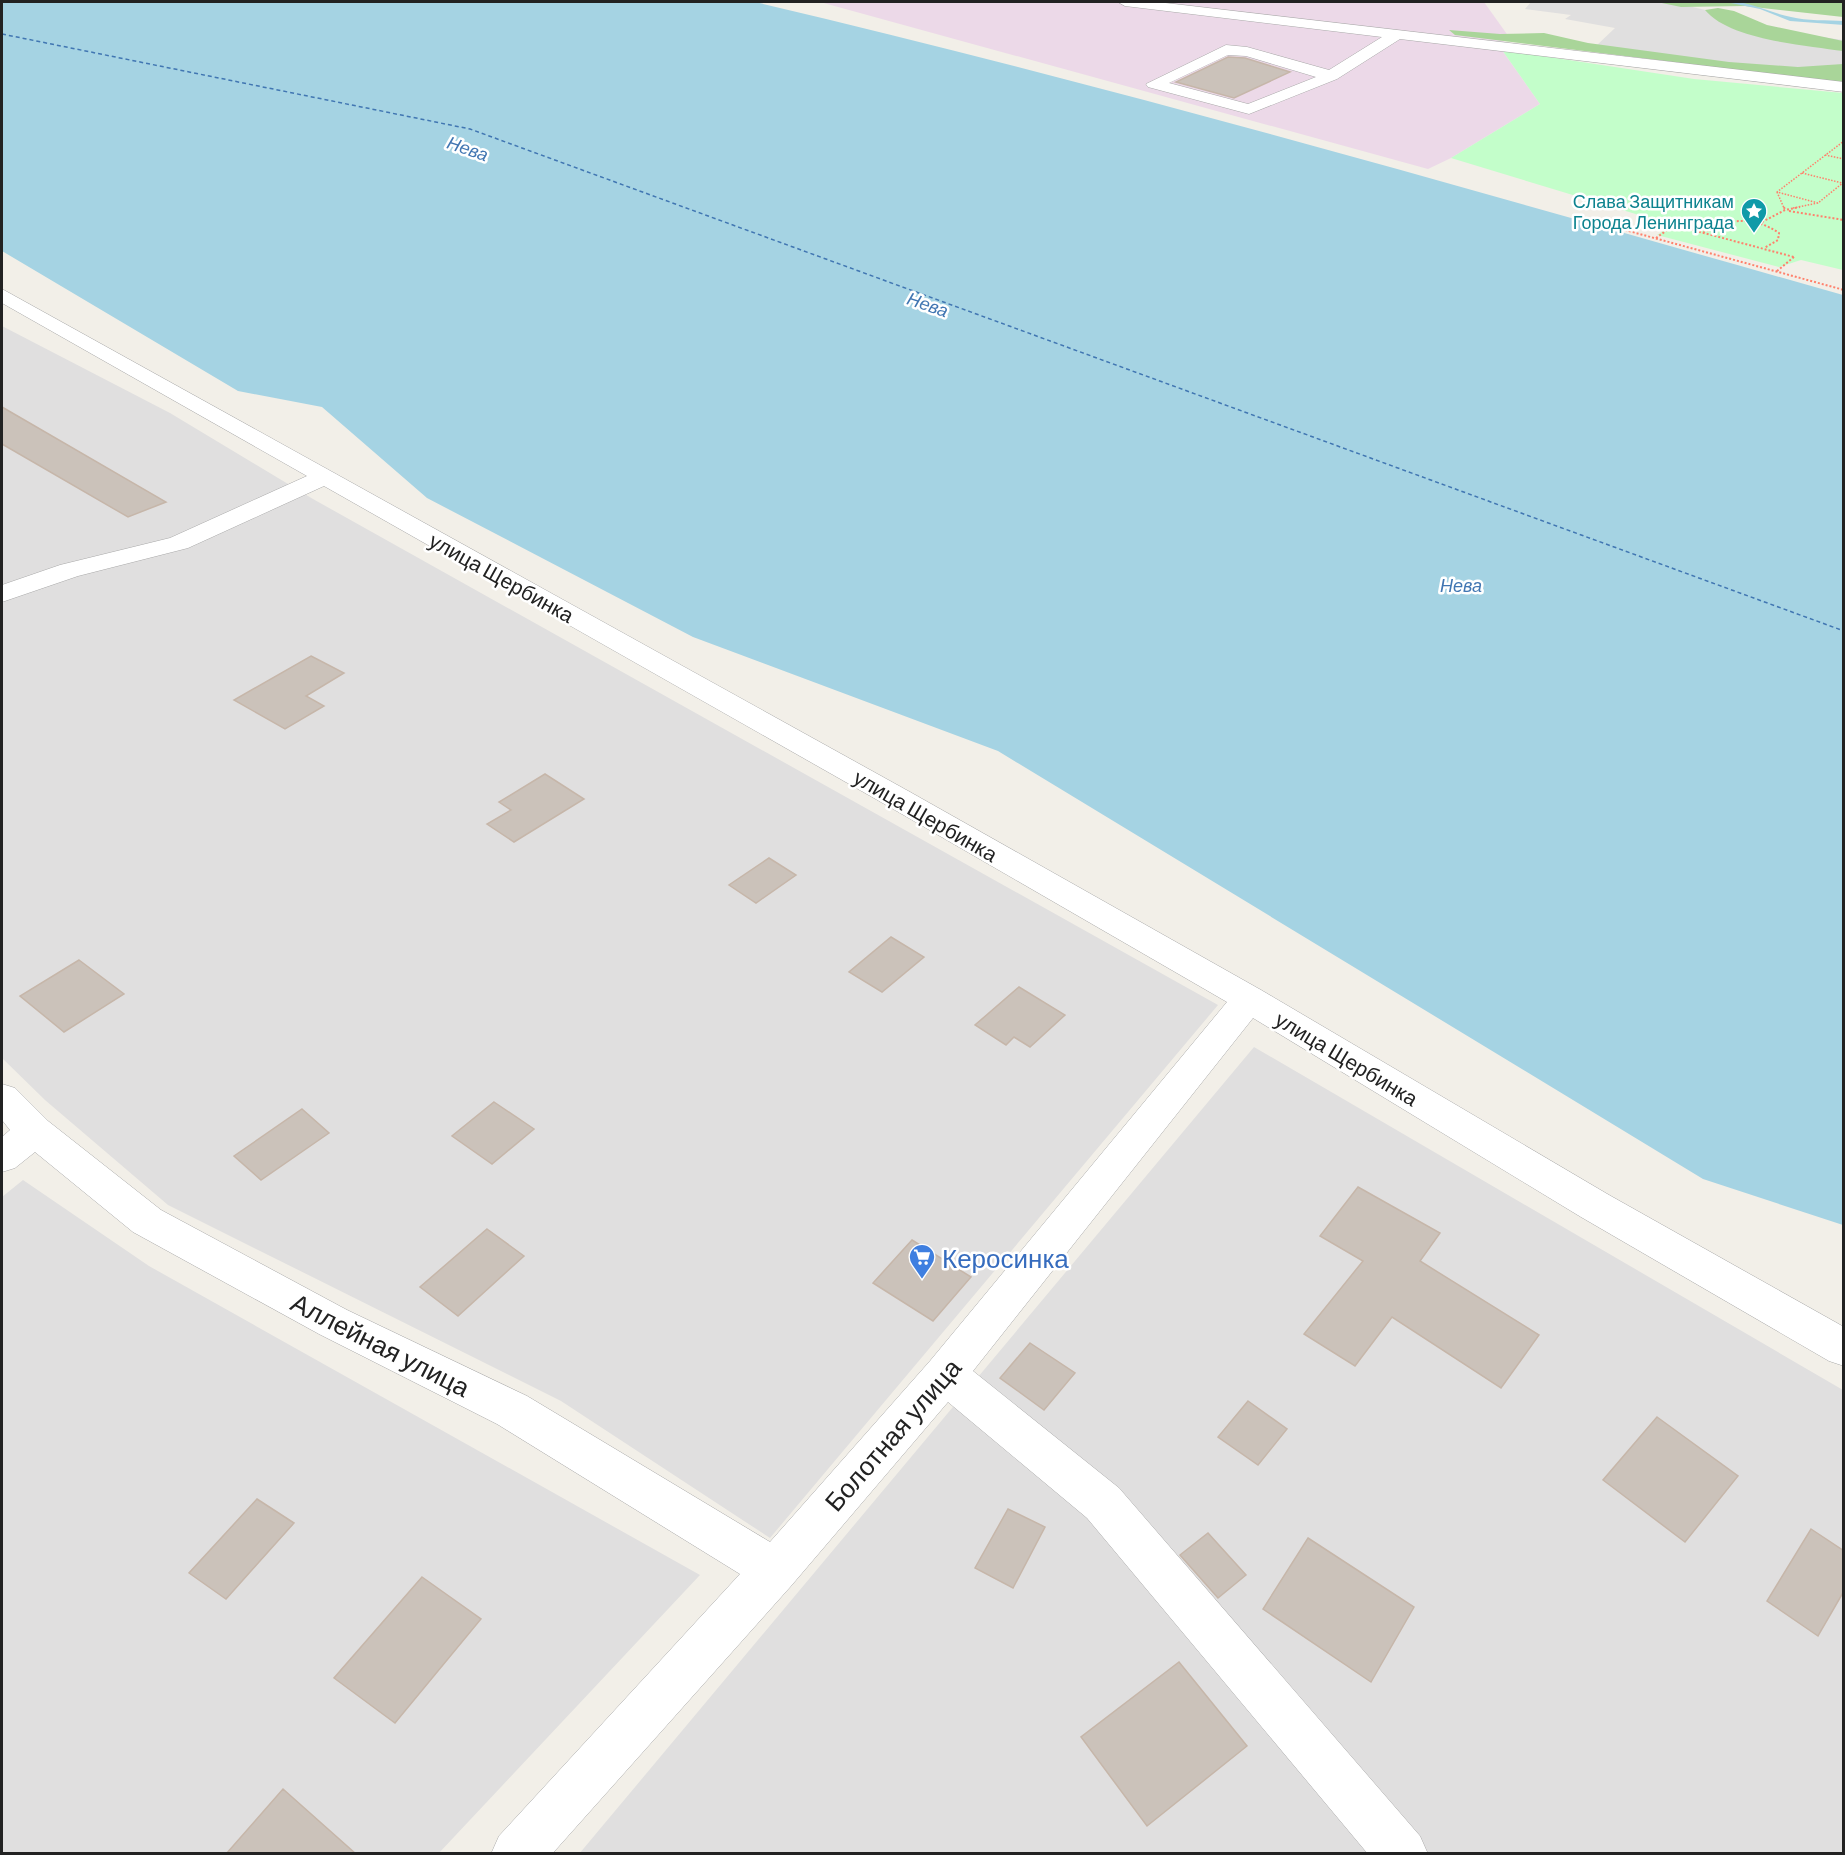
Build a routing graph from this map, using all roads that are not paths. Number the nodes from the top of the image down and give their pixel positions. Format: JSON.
{"nodes":[{"id":1,"x":1125,"y":2,"type":"edge"},
{"id":2,"x":1397,"y":34,"type":"junction"},
{"id":3,"x":1331,"y":76,"type":"junction"},
{"id":4,"x":1844,"y":87,"type":"edge"},
{"id":5,"x":2,"y":295,"type":"edge"},
{"id":6,"x":324,"y":477,"type":"junction"},
{"id":7,"x":2,"y":594,"type":"edge"},
{"id":8,"x":1249,"y":999,"type":"junction"},
{"id":9,"x":2,"y":1098,"type":"edge"},
{"id":10,"x":35,"y":1131,"type":"junction"},
{"id":11,"x":2,"y":1157,"type":"edge"},
{"id":12,"x":1844,"y":1348,"type":"edge"},
{"id":13,"x":945,"y":1374,"type":"junction"},
{"id":14,"x":775,"y":1570,"type":"junction"},
{"id":15,"x":518,"y":1854,"type":"edge"},
{"id":16,"x":1402,"y":1854,"type":"edge"}],
"edges":[{"from":1,"to":2,"type":"street"},
{"from":2,"to":3,"type":"street"},
{"from":2,"to":4,"type":"street"},
{"from":3,"to":3,"type":"street"},
{"from":5,"to":6,"type":"street","name":"улица Щербинка"},
{"from":6,"to":7,"type":"street"},
{"from":6,"to":8,"type":"street","name":"улица Щербинка"},
{"from":8,"to":12,"type":"street","name":"улица Щербинка"},
{"from":8,"to":13,"type":"street","name":"Болотная улица"},
{"from":9,"to":10,"type":"street","name":"Аллейная улица"},
{"from":10,"to":11,"type":"street"},
{"from":10,"to":14,"type":"street","name":"Аллейная улица"},
{"from":13,"to":14,"type":"street","name":"Болотная улица"},
{"from":13,"to":16,"type":"street"},
{"from":14,"to":15,"type":"street","name":"Болотная улица"}]}
